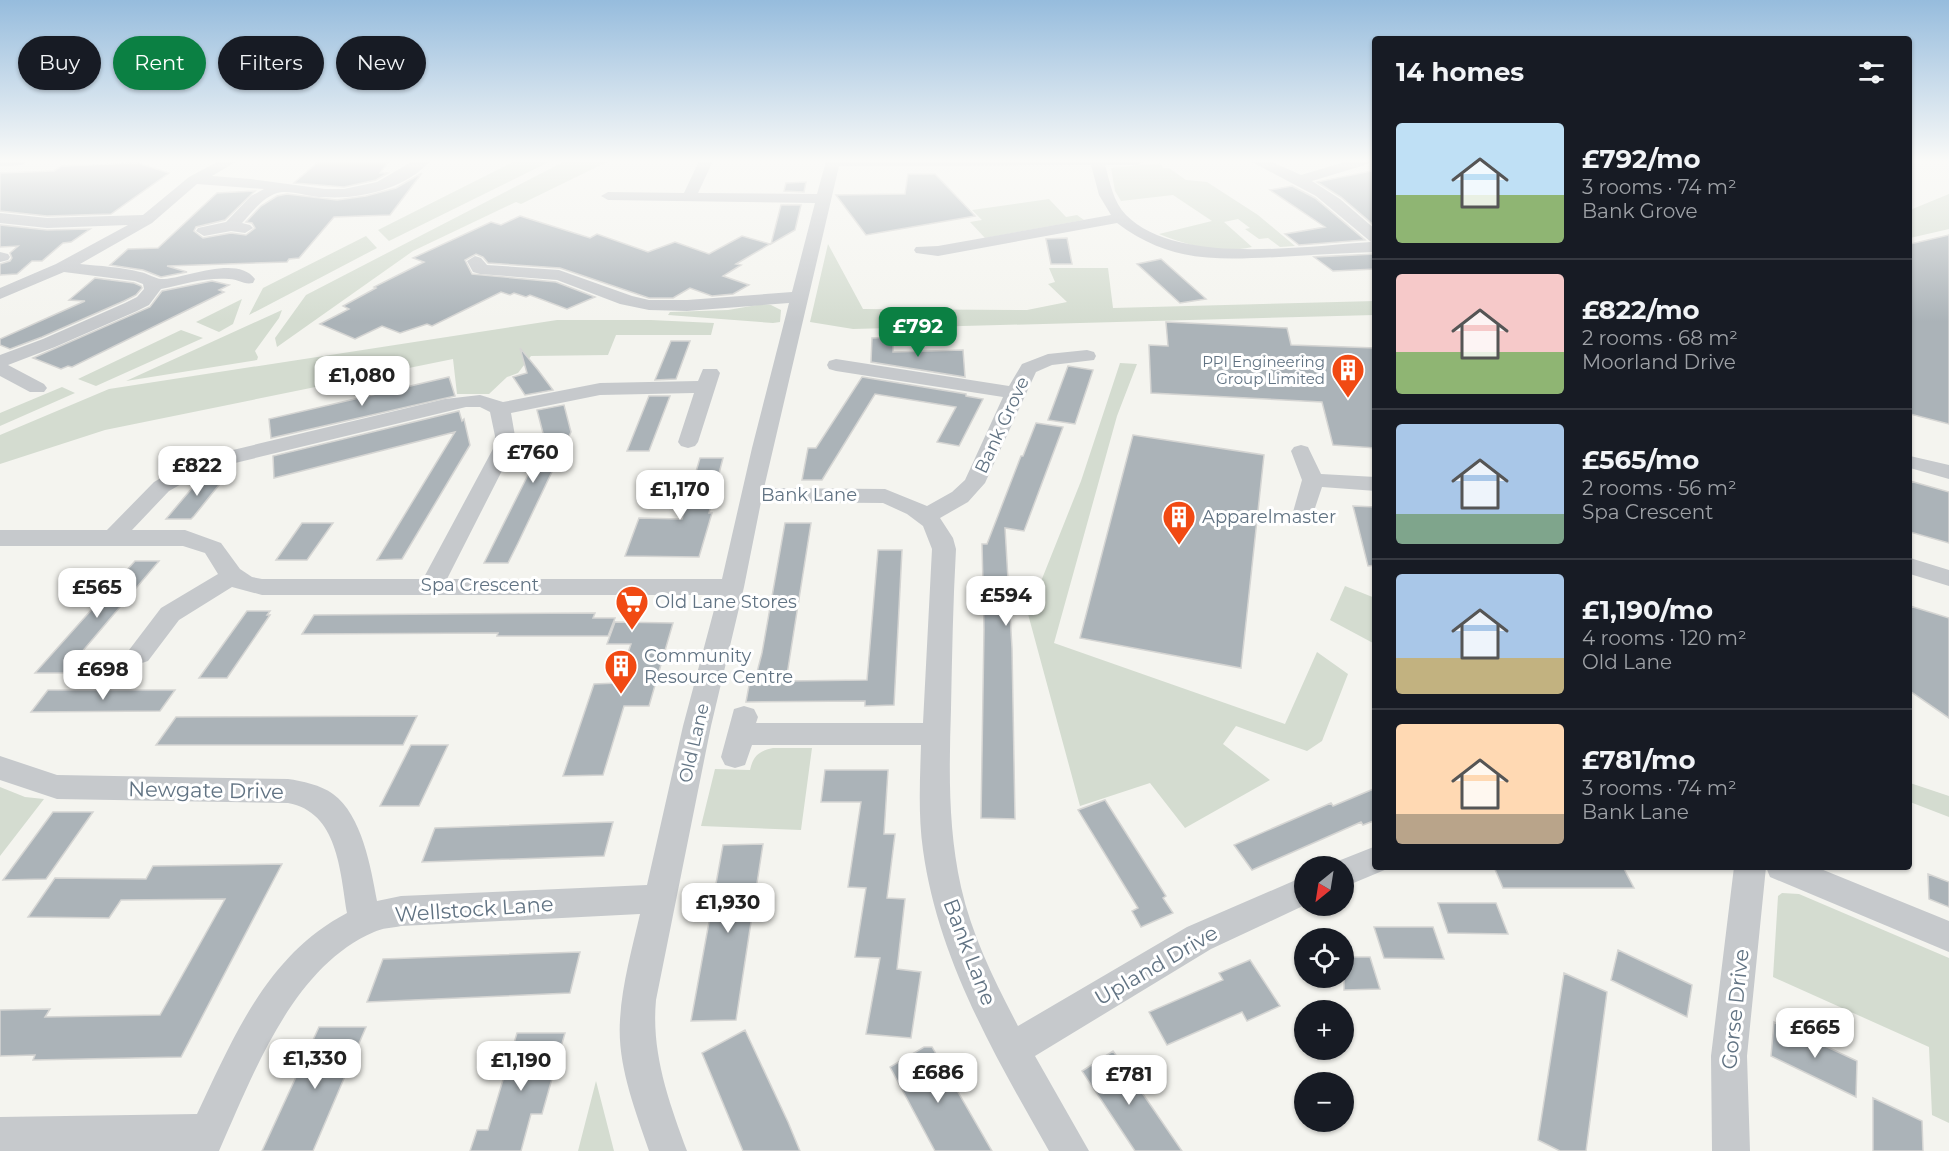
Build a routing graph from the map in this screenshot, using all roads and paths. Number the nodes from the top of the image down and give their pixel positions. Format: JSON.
{"nodes":[{"id":1,"x":153,"y":215,"type":"edge"},
{"id":2,"x":246,"y":215,"type":"edge"},
{"id":3,"x":820,"y":215,"type":"edge"},
{"id":4,"x":1118,"y":215,"type":"edge"},
{"id":5,"x":1349,"y":215,"type":"edge"},
{"id":6,"x":0,"y":218,"type":"edge"},
{"id":7,"x":1120,"y":218,"type":"junction"},
{"id":8,"x":147,"y":220,"type":"junction"},
{"id":9,"x":204,"y":231,"type":"dead end"},
{"id":10,"x":1372,"y":235,"type":"edge"},
{"id":11,"x":1372,"y":247,"type":"edge"},
{"id":12,"x":922,"y":250,"type":"dead end"},
{"id":13,"x":62,"y":267,"type":"junction"},
{"id":14,"x":476,"y":268,"type":"dead end"},
{"id":15,"x":247,"y":279,"type":"dead end"},
{"id":16,"x":153,"y":286,"type":"junction"},
{"id":17,"x":0,"y":294,"type":"edge"},
{"id":18,"x":800,"y":297,"type":"junction"},
{"id":19,"x":1087,"y":356,"type":"dead end"},
{"id":20,"x":0,"y":361,"type":"edge"},
{"id":21,"x":837,"y":364,"type":"dead end"},
{"id":22,"x":0,"y":369,"type":"edge"},
{"id":23,"x":36,"y":388,"type":"dead end"},
{"id":24,"x":1015,"y":393,"type":"junction"},
{"id":25,"x":500,"y":409,"type":"junction"},
{"id":26,"x":688,"y":442,"type":"dead end"},
{"id":27,"x":1301,"y":451,"type":"dead end"},
{"id":28,"x":1912,"y":463,"type":"edge"},
{"id":29,"x":1949,"y":472,"type":"edge"},
{"id":30,"x":1313,"y":480,"type":"junction"},
{"id":31,"x":1372,"y":484,"type":"edge"},
{"id":32,"x":752,"y":495,"type":"junction"},
{"id":33,"x":1305,"y":512,"type":"dead end"},
{"id":34,"x":926,"y":516,"type":"junction"},
{"id":35,"x":114,"y":537,"type":"junction"},
{"id":36,"x":0,"y":538,"type":"edge"},
{"id":37,"x":1912,"y":567,"type":"edge"},
{"id":38,"x":232,"y":576,"type":"junction"},
{"id":39,"x":1949,"y":578,"type":"edge"},
{"id":40,"x":432,"y":585,"type":"junction"},
{"id":41,"x":732,"y":587,"type":"junction"},
{"id":42,"x":139,"y":654,"type":"dead end"},
{"id":43,"x":936,"y":734,"type":"junction"},
{"id":44,"x":739,"y":736,"type":"dead end"},
{"id":45,"x":0,"y":768,"type":"edge"},
{"id":46,"x":1372,"y":860,"type":"edge"},
{"id":47,"x":1354,"y":868,"type":"edge"},
{"id":48,"x":1750,"y":870,"type":"edge"},
{"id":49,"x":1788,"y":870,"type":"edge"},
{"id":50,"x":1294,"y":895,"type":"edge"},
{"id":51,"x":658,"y":899,"type":"junction"},
{"id":52,"x":365,"y":920,"type":"junction"},
{"id":53,"x":1949,"y":937,"type":"edge"},
{"id":54,"x":1012,"y":1050,"type":"junction"},
{"id":55,"x":0,"y":1136,"type":"edge"},
{"id":56,"x":204,"y":1142,"type":"edge"},
{"id":57,"x":669,"y":1151,"type":"edge"},
{"id":58,"x":1070,"y":1151,"type":"edge"},
{"id":59,"x":1731,"y":1151,"type":"edge"}],
"edges":[{"from":1,"to":8,"type":"street"},
{"from":2,"to":9,"type":"street"},
{"from":3,"to":18,"type":"street","name":"Old Lane"},
{"from":4,"to":7,"type":"street"},
{"from":5,"to":10,"type":"street"},
{"from":6,"to":8,"type":"street"},
{"from":7,"to":11,"type":"street"},
{"from":7,"to":12,"type":"street"},
{"from":8,"to":13,"type":"street"},
{"from":13,"to":16,"type":"street"},
{"from":13,"to":17,"type":"street"},
{"from":14,"to":18,"type":"street"},
{"from":15,"to":16,"type":"street"},
{"from":16,"to":20,"type":"street"},
{"from":18,"to":32,"type":"street","name":"Old Lane"},
{"from":19,"to":24,"type":"street","name":"Bank Grove"},
{"from":21,"to":24,"type":"street"},
{"from":22,"to":23,"type":"street"},
{"from":24,"to":34,"type":"street","name":"Bank Grove"},
{"from":25,"to":26,"type":"street"},
{"from":25,"to":35,"type":"street"},
{"from":25,"to":40,"type":"street"},
{"from":27,"to":30,"type":"street"},
{"from":28,"to":29,"type":"street"},
{"from":30,"to":31,"type":"street"},
{"from":30,"to":33,"type":"street"},
{"from":32,"to":34,"type":"street","name":"Bank Lane"},
{"from":32,"to":41,"type":"street","name":"Old Lane"},
{"from":34,"to":43,"type":"street","name":"Bank Lane"},
{"from":35,"to":36,"type":"street"},
{"from":35,"to":38,"type":"street"},
{"from":37,"to":39,"type":"street"},
{"from":38,"to":40,"type":"street","name":"Spa Crescent"},
{"from":38,"to":42,"type":"street"},
{"from":40,"to":41,"type":"street","name":"Spa Crescent"},
{"from":41,"to":51,"type":"street","name":"Old Lane"},
{"from":43,"to":44,"type":"street"},
{"from":43,"to":54,"type":"street","name":"Bank Lane"},
{"from":45,"to":52,"type":"street","name":"Newgate Drive"},
{"from":46,"to":47,"type":"street"},
{"from":48,"to":59,"type":"street","name":"Gorse Drive"},
{"from":49,"to":53,"type":"street"},
{"from":50,"to":54,"type":"street","name":"Upland Drive"},
{"from":51,"to":52,"type":"street","name":"Wellstock Lane"},
{"from":51,"to":57,"type":"street","name":"Old Lane"},
{"from":52,"to":56,"type":"street","name":"Wellstock Lane"},
{"from":54,"to":58,"type":"street","name":"Bank Lane"},
{"from":55,"to":56,"type":"street"}]}
